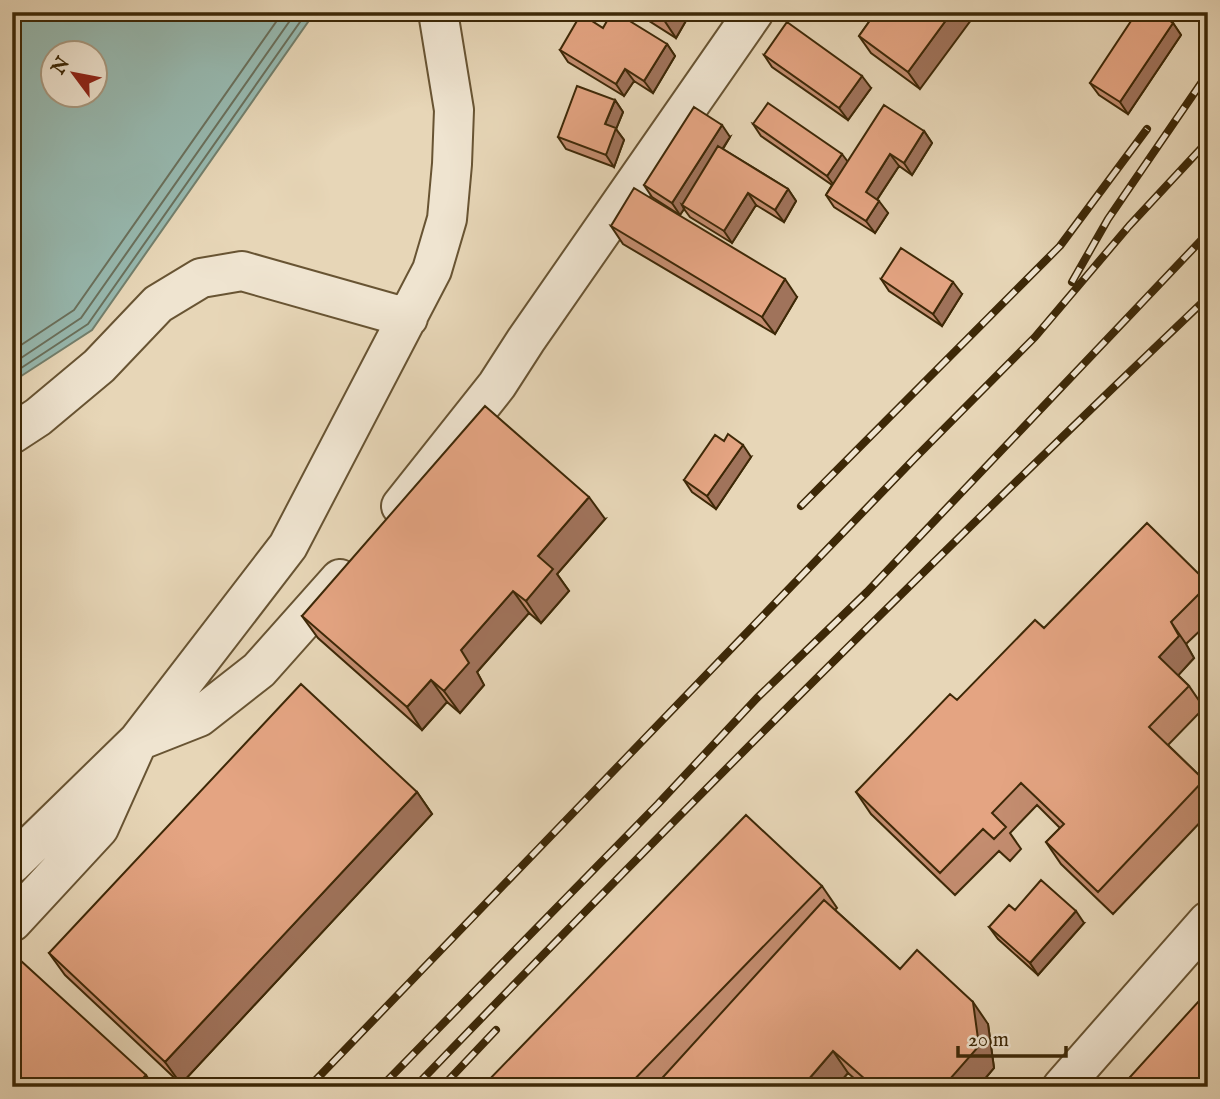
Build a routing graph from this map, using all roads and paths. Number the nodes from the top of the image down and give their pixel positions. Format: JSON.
{"nodes":[{"id":1,"x":438,"y":12,"type":"edge"},
{"id":2,"x":754,"y":12,"type":"edge"},
{"id":3,"x":408,"y":318,"type":"junction"},
{"id":4,"x":12,"y":434,"type":"edge"},
{"id":5,"x":138,"y":741,"type":"junction"},
{"id":6,"x":12,"y":864,"type":"edge"},
{"id":7,"x":1208,"y":921,"type":"edge"},
{"id":8,"x":12,"y":922,"type":"edge"},
{"id":9,"x":1062,"y":1087,"type":"edge"}],
"edges":[{"from":1,"to":3,"type":"street"},
{"from":2,"to":5,"type":"street"},
{"from":3,"to":4,"type":"street"},
{"from":3,"to":5,"type":"street"},
{"from":5,"to":6,"type":"street"},
{"from":5,"to":8,"type":"street"},
{"from":7,"to":9,"type":"street"}]}
